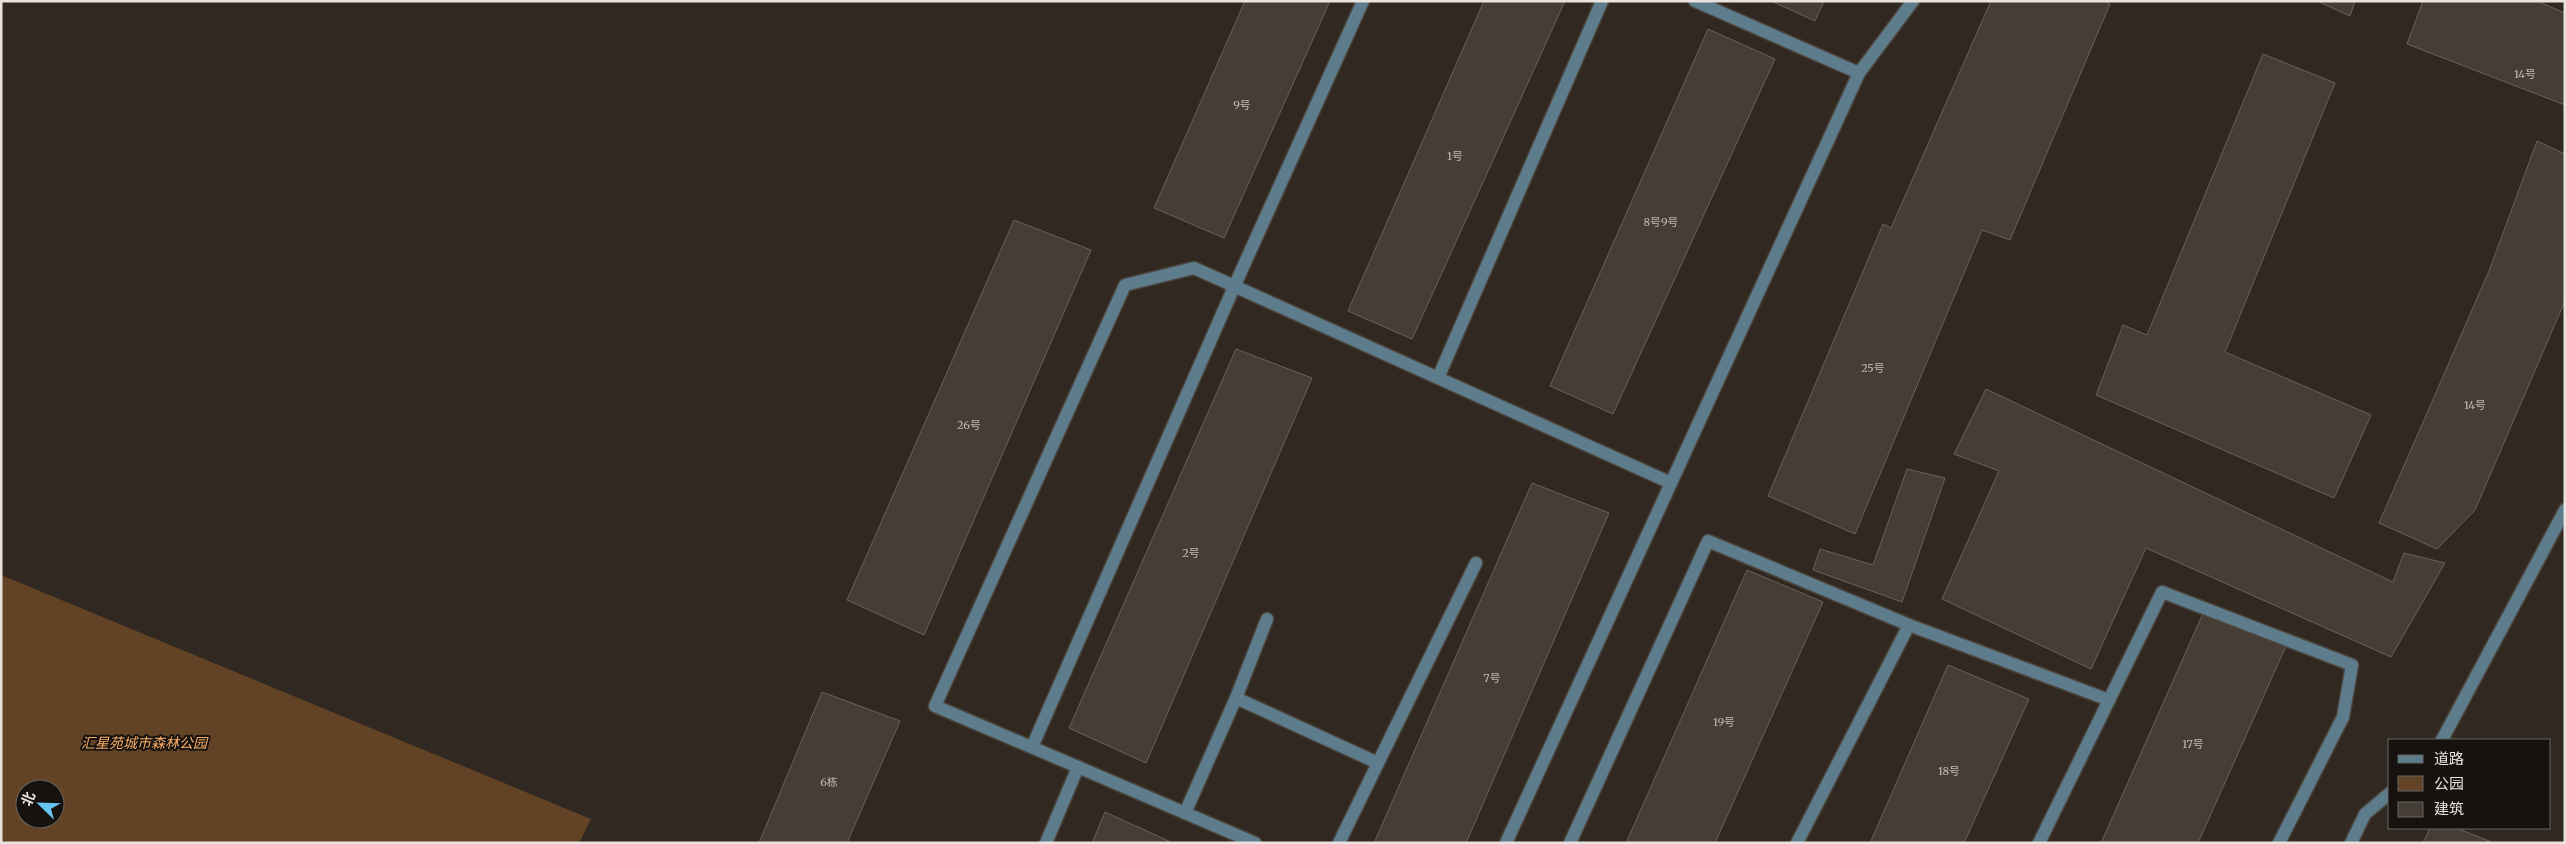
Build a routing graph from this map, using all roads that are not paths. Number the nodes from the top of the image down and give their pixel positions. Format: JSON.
{"nodes":[{"id":1,"x":1363,"y":1,"type":"edge"},
{"id":2,"x":1602,"y":1,"type":"edge"},
{"id":3,"x":1696,"y":1,"type":"edge"},
{"id":4,"x":1912,"y":1,"type":"edge"},
{"id":5,"x":1859,"y":73,"type":"junction"},
{"id":6,"x":1234,"y":286,"type":"junction"},
{"id":7,"x":1438,"y":378,"type":"junction"},
{"id":8,"x":1671,"y":483,"type":"junction"},
{"id":9,"x":2565,"y":510,"type":"edge"},
{"id":10,"x":1476,"y":563,"type":"dead end"},
{"id":11,"x":1267,"y":619,"type":"dead end"},
{"id":12,"x":1909,"y":625,"type":"junction"},
{"id":13,"x":1236,"y":698,"type":"junction"},
{"id":14,"x":2109,"y":700,"type":"junction"},
{"id":15,"x":2443,"y":739,"type":"edge"},
{"id":16,"x":1032,"y":747,"type":"junction"},
{"id":17,"x":1378,"y":763,"type":"junction"},
{"id":18,"x":1078,"y":767,"type":"junction"},
{"id":19,"x":2388,"y":795,"type":"edge"},
{"id":20,"x":1185,"y":813,"type":"junction"},
{"id":21,"x":1046,"y":843,"type":"edge"},
{"id":22,"x":1255,"y":843,"type":"edge"},
{"id":23,"x":1339,"y":843,"type":"edge"},
{"id":24,"x":1506,"y":843,"type":"edge"},
{"id":25,"x":1570,"y":843,"type":"edge"},
{"id":26,"x":1797,"y":843,"type":"edge"},
{"id":27,"x":2038,"y":843,"type":"edge"},
{"id":28,"x":2279,"y":843,"type":"edge"},
{"id":29,"x":2351,"y":843,"type":"edge"}],
"edges":[{"from":1,"to":6,"type":"street"},
{"from":2,"to":7,"type":"street"},
{"from":3,"to":5,"type":"street"},
{"from":4,"to":5,"type":"street"},
{"from":5,"to":8,"type":"street"},
{"from":6,"to":7,"type":"street"},
{"from":6,"to":16,"type":"street"},
{"from":6,"to":16,"type":"street"},
{"from":7,"to":8,"type":"street"},
{"from":8,"to":24,"type":"street"},
{"from":9,"to":15,"type":"street"},
{"from":10,"to":17,"type":"street"},
{"from":11,"to":13,"type":"street"},
{"from":12,"to":14,"type":"street"},
{"from":12,"to":25,"type":"street"},
{"from":12,"to":26,"type":"street"},
{"from":13,"to":17,"type":"street"},
{"from":13,"to":20,"type":"street"},
{"from":14,"to":27,"type":"street"},
{"from":14,"to":28,"type":"street"},
{"from":16,"to":18,"type":"street"},
{"from":17,"to":23,"type":"street"},
{"from":18,"to":20,"type":"street"},
{"from":18,"to":21,"type":"street"},
{"from":19,"to":29,"type":"street"},
{"from":20,"to":22,"type":"street"}]}
